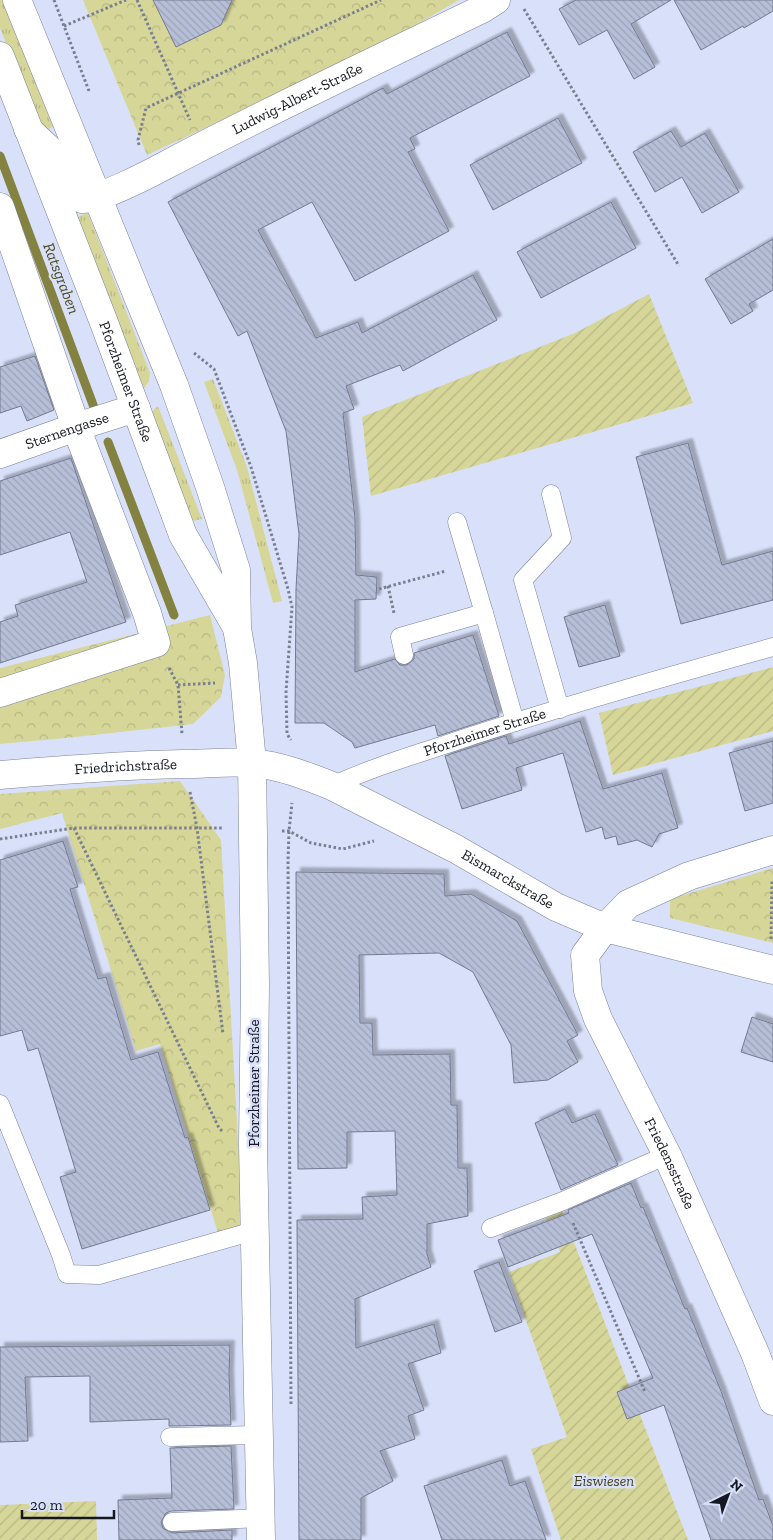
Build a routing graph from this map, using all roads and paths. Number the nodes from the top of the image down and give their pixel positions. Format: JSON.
{"nodes":[{"id":1,"x":17,"y":0,"type":"edge"},
{"id":2,"x":126,"y":0,"type":"edge"},
{"id":3,"x":137,"y":0,"type":"edge"},
{"id":4,"x":381,"y":0,"type":"edge"},
{"id":5,"x":496,"y":0,"type":"edge"},
{"id":6,"x":523,"y":8,"type":"dead end"},
{"id":7,"x":64,"y":26,"type":"dead end"},
{"id":8,"x":0,"y":56,"type":"edge"},
{"id":9,"x":178,"y":94,"type":"junction"},
{"id":10,"x":28,"y":129,"type":"junction"},
{"id":11,"x":138,"y":140,"type":"dead end"},
{"id":12,"x":97,"y":197,"type":"junction"},
{"id":13,"x":0,"y":207,"type":"edge"},
{"id":14,"x":679,"y":266,"type":"dead end"},
{"id":15,"x":136,"y":408,"type":"junction"},
{"id":16,"x":76,"y":427,"type":"junction"},
{"id":17,"x":0,"y":454,"type":"edge"},
{"id":18,"x":550,"y":494,"type":"dead end"},
{"id":19,"x":457,"y":522,"type":"dead end"},
{"id":20,"x":470,"y":565,"type":"junction"},
{"id":21,"x":379,"y":589,"type":"dead end"},
{"id":22,"x":484,"y":613,"type":"junction"},
{"id":23,"x":237,"y":628,"type":"junction"},
{"id":24,"x":156,"y":643,"type":"junction"},
{"id":25,"x":773,"y":647,"type":"edge"},
{"id":26,"x":404,"y":655,"type":"dead end"},
{"id":27,"x":0,"y":693,"type":"edge"},
{"id":28,"x":560,"y":709,"type":"junction"},
{"id":29,"x":515,"y":722,"type":"junction"},
{"id":30,"x":252,"y":763,"type":"junction"},
{"id":31,"x":184,"y":764,"type":"junction"},
{"id":32,"x":0,"y":775,"type":"edge"},
{"id":33,"x":332,"y":786,"type":"junction"},
{"id":34,"x":74,"y":828,"type":"junction"},
{"id":35,"x":197,"y":828,"type":"dead end"},
{"id":36,"x":0,"y":839,"type":"edge"},
{"id":37,"x":311,"y":842,"type":"dead end"},
{"id":38,"x":768,"y":851,"type":"edge"},
{"id":39,"x":605,"y":928,"type":"junction"},
{"id":40,"x":769,"y":969,"type":"edge"},
{"id":41,"x":0,"y":1104,"type":"edge"},
{"id":42,"x":253,"y":1144,"type":"junction"},
{"id":43,"x":667,"y":1155,"type":"junction"},
{"id":44,"x":564,"y":1201,"type":"junction"},
{"id":45,"x":491,"y":1228,"type":"dead end"},
{"id":46,"x":254,"y":1232,"type":"junction"},
{"id":47,"x":645,"y":1392,"type":"dead end"},
{"id":48,"x":773,"y":1401,"type":"edge"},
{"id":49,"x":291,"y":1411,"type":"dead end"},
{"id":50,"x":260,"y":1435,"type":"junction"},
{"id":51,"x":170,"y":1437,"type":"dead end"},
{"id":52,"x":172,"y":1522,"type":"dead end"},
{"id":53,"x":261,"y":1529,"type":"edge"}],
"edges":[{"from":1,"to":12,"type":"street","name":"Pforzheimer Straße"},
{"from":2,"to":7,"type":"path"},
{"from":3,"to":9,"type":"path"},
{"from":4,"to":9,"type":"path"},
{"from":5,"to":12,"type":"street","name":"Ludwig-Albert-Straße"},
{"from":6,"to":14,"type":"path"},
{"from":8,"to":10,"type":"street","name":"Pforzheimer Straße"},
{"from":9,"to":11,"type":"path"},
{"from":10,"to":12,"type":"street","name":"Pforzheimer Straße"},
{"from":10,"to":15,"type":"street","name":"Pforzheimer Straße"},
{"from":12,"to":23,"type":"street","name":"Pforzheimer Straße"},
{"from":13,"to":16,"type":"street"},
{"from":15,"to":16,"type":"street","name":"Sternengasse"},
{"from":15,"to":23,"type":"street","name":"Pforzheimer Straße"},
{"from":16,"to":17,"type":"street","name":"Sternengasse"},
{"from":16,"to":24,"type":"street"},
{"from":18,"to":28,"type":"lane"},
{"from":19,"to":20,"type":"lane"},
{"from":20,"to":21,"type":"path"},
{"from":20,"to":22,"type":"lane"},
{"from":22,"to":26,"type":"lane"},
{"from":22,"to":29,"type":"lane"},
{"from":23,"to":30,"type":"street","name":"Pforzheimer Straße"},
{"from":24,"to":27,"type":"street"},
{"from":24,"to":31,"type":"path"},
{"from":25,"to":28,"type":"lane","name":"Pforzheimer Straße"},
{"from":28,"to":29,"type":"lane","name":"Pforzheimer Straße"},
{"from":29,"to":33,"type":"lane","name":"Pforzheimer Straße"},
{"from":30,"to":31,"type":"street","name":"Friedrichstraße"},
{"from":30,"to":33,"type":"street","name":"Bismarckstraße"},
{"from":30,"to":42,"type":"street","name":"Pforzheimer Straße"},
{"from":31,"to":32,"type":"street","name":"Friedrichstraße"},
{"from":33,"to":39,"type":"street","name":"Bismarckstraße"},
{"from":34,"to":35,"type":"path"},
{"from":34,"to":36,"type":"path"},
{"from":34,"to":42,"type":"path"},
{"from":37,"to":49,"type":"path"},
{"from":38,"to":39,"type":"street","name":"Friedensstraße"},
{"from":38,"to":40,"type":"path"},
{"from":39,"to":40,"type":"street","name":"Bismarckstraße"},
{"from":39,"to":43,"type":"street","name":"Friedensstraße"},
{"from":41,"to":46,"type":"lane"},
{"from":42,"to":46,"type":"street","name":"Pforzheimer Straße"},
{"from":43,"to":44,"type":"lane"},
{"from":43,"to":48,"type":"street","name":"Friedensstraße"},
{"from":44,"to":45,"type":"lane"},
{"from":44,"to":47,"type":"path"},
{"from":46,"to":50,"type":"street","name":"Pforzheimer Straße"},
{"from":50,"to":51,"type":"lane"},
{"from":50,"to":53,"type":"street","name":"Pforzheimer Straße"},
{"from":52,"to":53,"type":"lane"}]}
